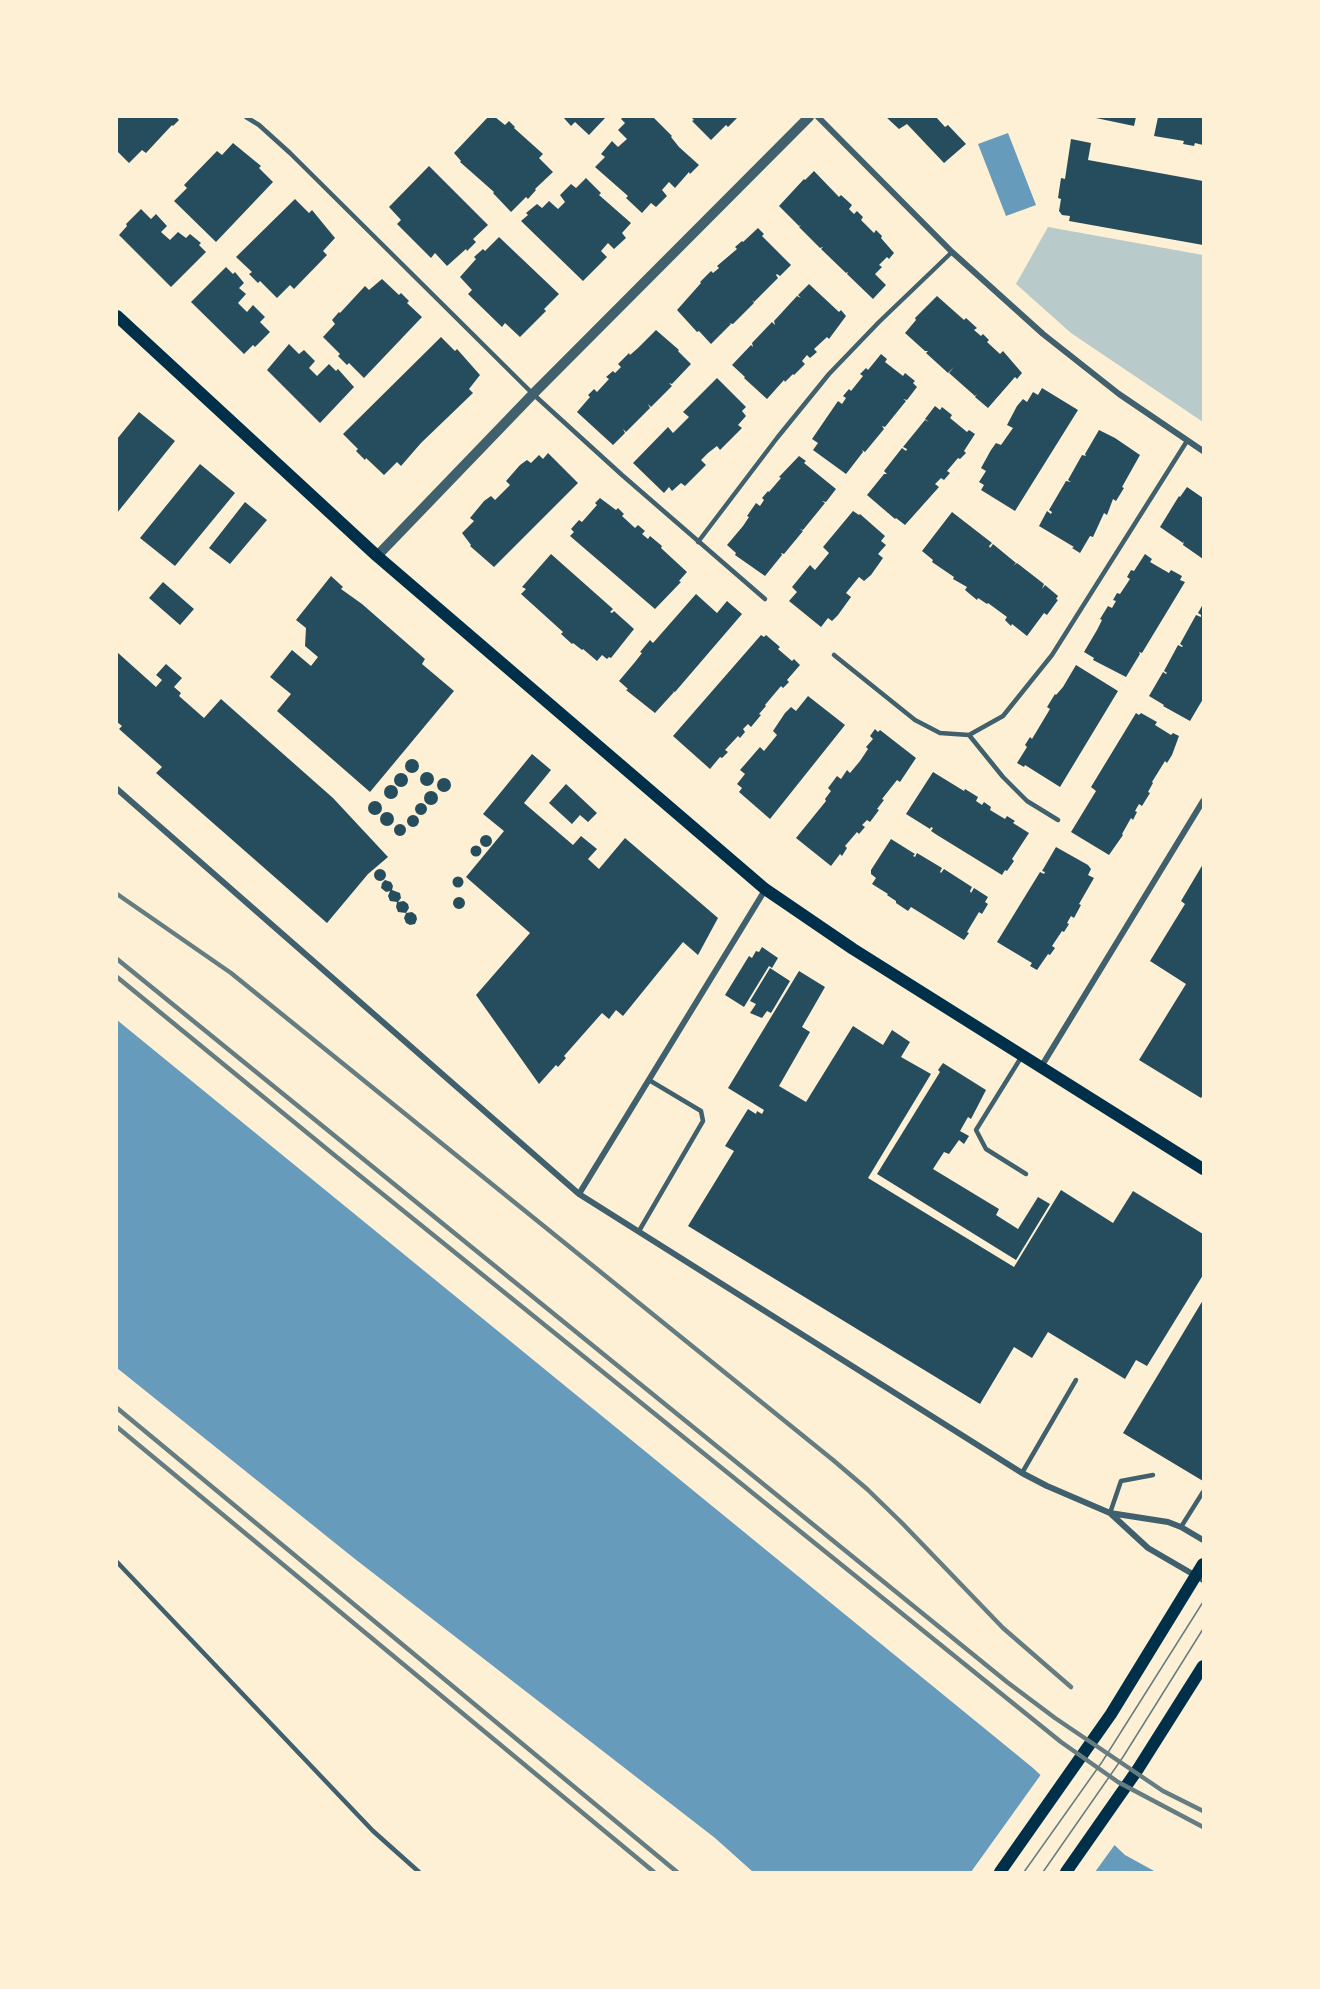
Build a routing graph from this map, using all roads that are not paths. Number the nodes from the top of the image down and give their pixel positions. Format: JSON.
{"nodes":[{"id":1,"x":246,"y":117,"type":"edge"},
{"id":2,"x":809,"y":117,"type":"edge"},
{"id":3,"x":818,"y":117,"type":"edge"},
{"id":4,"x":952,"y":252,"type":"junction"},
{"id":5,"x":117,"y":316,"type":"edge"},
{"id":6,"x":533,"y":394,"type":"junction"},
{"id":7,"x":1187,"y":441,"type":"junction"},
{"id":8,"x":1203,"y":451,"type":"edge"},
{"id":9,"x":698,"y":542,"type":"junction"},
{"id":10,"x":377,"y":556,"type":"junction"},
{"id":11,"x":765,"y":599,"type":"dead end"},
{"id":12,"x":834,"y":655,"type":"dead end"},
{"id":13,"x":969,"y":735,"type":"junction"},
{"id":14,"x":117,"y":789,"type":"edge"},
{"id":15,"x":1203,"y":801,"type":"edge"},
{"id":16,"x":1058,"y":820,"type":"dead end"},
{"id":17,"x":765,"y":889,"type":"junction"},
{"id":18,"x":1022,"y":1056,"type":"junction"},
{"id":19,"x":1040,"y":1067,"type":"junction"},
{"id":20,"x":649,"y":1080,"type":"junction"},
{"id":21,"x":1203,"y":1169,"type":"edge"},
{"id":22,"x":1026,"y":1174,"type":"dead end"},
{"id":23,"x":579,"y":1194,"type":"junction"},
{"id":24,"x":639,"y":1231,"type":"junction"},
{"id":25,"x":1076,"y":1380,"type":"dead end"},
{"id":26,"x":1022,"y":1473,"type":"junction"},
{"id":27,"x":1153,"y":1475,"type":"dead end"},
{"id":28,"x":1203,"y":1492,"type":"edge"},
{"id":29,"x":1110,"y":1513,"type":"junction"},
{"id":30,"x":1181,"y":1527,"type":"junction"},
{"id":31,"x":1203,"y":1540,"type":"edge"},
{"id":32,"x":117,"y":1562,"type":"edge"},
{"id":33,"x":1203,"y":1564,"type":"edge"},
{"id":34,"x":1203,"y":1580,"type":"edge"},
{"id":35,"x":1203,"y":1666,"type":"edge"},
{"id":36,"x":419,"y":1872,"type":"edge"},
{"id":37,"x":1000,"y":1872,"type":"edge"},
{"id":38,"x":1066,"y":1872,"type":"edge"}],
"edges":[{"from":1,"to":6,"type":"lane"},
{"from":2,"to":6,"type":"street"},
{"from":3,"to":4,"type":"street"},
{"from":4,"to":7,"type":"street"},
{"from":4,"to":9,"type":"lane"},
{"from":5,"to":10,"type":"main road"},
{"from":6,"to":9,"type":"lane"},
{"from":6,"to":10,"type":"street"},
{"from":7,"to":8,"type":"street"},
{"from":7,"to":13,"type":"lane"},
{"from":9,"to":11,"type":"lane"},
{"from":10,"to":17,"type":"main road"},
{"from":12,"to":13,"type":"lane"},
{"from":13,"to":16,"type":"lane"},
{"from":14,"to":23,"type":"street"},
{"from":15,"to":19,"type":"street"},
{"from":17,"to":18,"type":"main road"},
{"from":17,"to":20,"type":"street"},
{"from":18,"to":19,"type":"main road"},
{"from":18,"to":22,"type":"lane"},
{"from":19,"to":21,"type":"main road"},
{"from":20,"to":23,"type":"street"},
{"from":20,"to":24,"type":"lane"},
{"from":23,"to":24,"type":"street"},
{"from":24,"to":26,"type":"street"},
{"from":25,"to":26,"type":"lane"},
{"from":26,"to":29,"type":"street"},
{"from":27,"to":29,"type":"lane"},
{"from":28,"to":30,"type":"lane"},
{"from":29,"to":30,"type":"street"},
{"from":29,"to":34,"type":"street"},
{"from":30,"to":31,"type":"street"},
{"from":32,"to":36,"type":"lane"},
{"from":33,"to":37,"type":"main road"},
{"from":35,"to":38,"type":"main road"}]}
